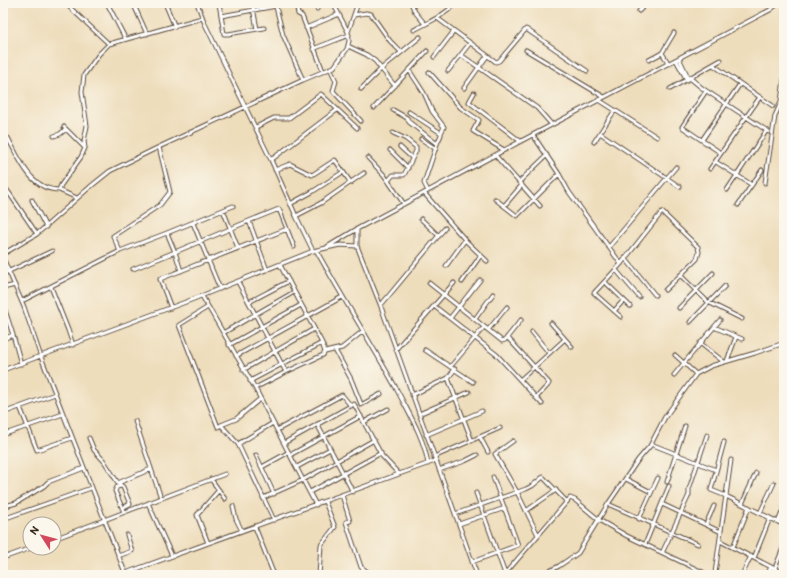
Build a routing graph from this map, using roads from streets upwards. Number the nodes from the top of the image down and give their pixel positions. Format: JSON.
{"nodes":[{"id":1,"x":65,"y":3,"type":"edge"},
{"id":2,"x":107,"y":3,"type":"edge"},
{"id":3,"x":133,"y":3,"type":"edge"},
{"id":4,"x":166,"y":3,"type":"edge"},
{"id":5,"x":197,"y":3,"type":"edge"},
{"id":6,"x":219,"y":3,"type":"edge"},
{"id":7,"x":252,"y":3,"type":"edge"},
{"id":8,"x":296,"y":3,"type":"edge"},
{"id":9,"x":316,"y":3,"type":"edge"},
{"id":10,"x":333,"y":3,"type":"edge"},
{"id":11,"x":358,"y":3,"type":"edge"},
{"id":12,"x":411,"y":3,"type":"edge"},
{"id":13,"x":456,"y":3,"type":"edge"},
{"id":14,"x":647,"y":3,"type":"edge"},
{"id":15,"x":779,"y":3,"type":"edge"},
{"id":16,"x":276,"y":5,"type":"edge"},
{"id":17,"x":317,"y":9,"type":"dead end"},
{"id":18,"x":254,"y":10,"type":"junction"},
{"id":19,"x":640,"y":11,"type":"dead end"},
{"id":20,"x":339,"y":14,"type":"junction"},
{"id":21,"x":354,"y":15,"type":"junction"},
{"id":22,"x":221,"y":16,"type":"junction"},
{"id":23,"x":202,"y":18,"type":"junction"},
{"id":24,"x":437,"y":18,"type":"junction"},
{"id":25,"x":425,"y":24,"type":"junction"},
{"id":26,"x":174,"y":27,"type":"junction"},
{"id":27,"x":264,"y":28,"type":"dead end"},
{"id":28,"x":306,"y":28,"type":"junction"},
{"id":29,"x":257,"y":29,"type":"junction"},
{"id":30,"x":414,"y":30,"type":"dead end"},
{"id":31,"x":454,"y":31,"type":"junction"},
{"id":32,"x":674,"y":33,"type":"dead end"},
{"id":33,"x":147,"y":34,"type":"junction"},
{"id":34,"x":348,"y":34,"type":"junction"},
{"id":35,"x":420,"y":37,"type":"dead end"},
{"id":36,"x":125,"y":38,"type":"junction"},
{"id":37,"x":470,"y":43,"type":"junction"},
{"id":38,"x":109,"y":44,"type":"junction"},
{"id":39,"x":348,"y":46,"type":"junction"},
{"id":40,"x":314,"y":49,"type":"junction"},
{"id":41,"x":526,"y":50,"type":"dead end"},
{"id":42,"x":427,"y":51,"type":"dead end"},
{"id":43,"x":401,"y":52,"type":"junction"},
{"id":44,"x":662,"y":53,"type":"junction"},
{"id":45,"x":461,"y":55,"type":"junction"},
{"id":46,"x":487,"y":56,"type":"junction"},
{"id":47,"x":434,"y":57,"type":"dead end"},
{"id":48,"x":678,"y":59,"type":"junction"},
{"id":49,"x":649,"y":60,"type":"dead end"},
{"id":50,"x":721,"y":60,"type":"dead end"},
{"id":51,"x":669,"y":64,"type":"junction"},
{"id":52,"x":713,"y":65,"type":"junction"},
{"id":53,"x":330,"y":68,"type":"junction"},
{"id":54,"x":478,"y":68,"type":"junction"},
{"id":55,"x":381,"y":69,"type":"junction"},
{"id":56,"x":409,"y":70,"type":"junction"},
{"id":57,"x":323,"y":71,"type":"junction"},
{"id":58,"x":448,"y":71,"type":"dead end"},
{"id":59,"x":587,"y":71,"type":"dead end"},
{"id":60,"x":429,"y":72,"type":"dead end"},
{"id":61,"x":689,"y":79,"type":"junction"},
{"id":62,"x":784,"y":79,"type":"edge"},
{"id":63,"x":303,"y":80,"type":"junction"},
{"id":64,"x":740,"y":84,"type":"junction"},
{"id":65,"x":394,"y":86,"type":"junction"},
{"id":66,"x":464,"y":88,"type":"dead end"},
{"id":67,"x":361,"y":89,"type":"dead end"},
{"id":68,"x":670,"y":89,"type":"dead end"},
{"id":69,"x":706,"y":91,"type":"junction"},
{"id":70,"x":474,"y":93,"type":"dead end"},
{"id":71,"x":760,"y":97,"type":"junction"},
{"id":72,"x":604,"y":98,"type":"junction"},
{"id":73,"x":599,"y":100,"type":"junction"},
{"id":74,"x":726,"y":104,"type":"junction"},
{"id":75,"x":773,"y":106,"type":"dead end"},
{"id":76,"x":246,"y":107,"type":"junction"},
{"id":77,"x":374,"y":108,"type":"dead end"},
{"id":78,"x":337,"y":110,"type":"junction"},
{"id":79,"x":393,"y":110,"type":"dead end"},
{"id":80,"x":615,"y":110,"type":"junction"},
{"id":81,"x":409,"y":112,"type":"dead end"},
{"id":82,"x":746,"y":117,"type":"junction"},
{"id":83,"x":361,"y":121,"type":"dead end"},
{"id":84,"x":552,"y":125,"type":"junction"},
{"id":85,"x":256,"y":127,"type":"junction"},
{"id":86,"x":357,"y":128,"type":"dead end"},
{"id":87,"x":393,"y":133,"type":"dead end"},
{"id":88,"x":441,"y":133,"type":"junction"},
{"id":89,"x":600,"y":133,"type":"junction"},
{"id":90,"x":533,"y":135,"type":"junction"},
{"id":91,"x":54,"y":136,"type":"dead end"},
{"id":92,"x":657,"y":137,"type":"dead end"},
{"id":93,"x":8,"y":138,"type":"dead end"},
{"id":94,"x":421,"y":139,"type":"dead end"},
{"id":95,"x":702,"y":140,"type":"junction"},
{"id":96,"x":520,"y":141,"type":"junction"},
{"id":97,"x":594,"y":142,"type":"dead end"},
{"id":98,"x":437,"y":144,"type":"junction"},
{"id":99,"x":159,"y":147,"type":"junction"},
{"id":100,"x":85,"y":148,"type":"junction"},
{"id":101,"x":400,"y":148,"type":"dead end"},
{"id":102,"x":436,"y":149,"type":"junction"},
{"id":103,"x":390,"y":150,"type":"dead end"},
{"id":104,"x":504,"y":150,"type":"junction"},
{"id":105,"x":721,"y":153,"type":"junction"},
{"id":106,"x":495,"y":155,"type":"junction"},
{"id":107,"x":547,"y":155,"type":"junction"},
{"id":108,"x":368,"y":158,"type":"dead end"},
{"id":109,"x":412,"y":158,"type":"junction"},
{"id":110,"x":271,"y":160,"type":"junction"},
{"id":111,"x":716,"y":162,"type":"junction"},
{"id":112,"x":676,"y":167,"type":"dead end"},
{"id":113,"x":408,"y":168,"type":"junction"},
{"id":114,"x":710,"y":169,"type":"dead end"},
{"id":115,"x":276,"y":170,"type":"junction"},
{"id":116,"x":762,"y":170,"type":"dead end"},
{"id":117,"x":343,"y":172,"type":"junction"},
{"id":118,"x":364,"y":174,"type":"dead end"},
{"id":119,"x":559,"y":174,"type":"junction"},
{"id":120,"x":737,"y":176,"type":"junction"},
{"id":121,"x":667,"y":178,"type":"junction"},
{"id":122,"x":388,"y":181,"type":"junction"},
{"id":123,"x":519,"y":182,"type":"junction"},
{"id":124,"x":351,"y":183,"type":"junction"},
{"id":125,"x":765,"y":184,"type":"dead end"},
{"id":126,"x":522,"y":185,"type":"junction"},
{"id":127,"x":752,"y":185,"type":"junction"},
{"id":128,"x":680,"y":188,"type":"dead end"},
{"id":129,"x":7,"y":190,"type":"dead end"},
{"id":130,"x":59,"y":190,"type":"junction"},
{"id":131,"x":727,"y":190,"type":"dead end"},
{"id":132,"x":428,"y":191,"type":"junction"},
{"id":133,"x":424,"y":193,"type":"junction"},
{"id":134,"x":77,"y":198,"type":"junction"},
{"id":135,"x":534,"y":198,"type":"junction"},
{"id":136,"x":495,"y":199,"type":"dead end"},
{"id":137,"x":32,"y":200,"type":"dead end"},
{"id":138,"x":290,"y":204,"type":"junction"},
{"id":139,"x":404,"y":204,"type":"junction"},
{"id":140,"x":738,"y":205,"type":"dead end"},
{"id":141,"x":233,"y":206,"type":"dead end"},
{"id":142,"x":504,"y":206,"type":"junction"},
{"id":143,"x":540,"y":206,"type":"dead end"},
{"id":144,"x":223,"y":210,"type":"junction"},
{"id":145,"x":296,"y":216,"type":"junction"},
{"id":146,"x":421,"y":219,"type":"dead end"},
{"id":147,"x":249,"y":221,"type":"junction"},
{"id":148,"x":192,"y":223,"type":"junction"},
{"id":149,"x":46,"y":227,"type":"junction"},
{"id":150,"x":445,"y":228,"type":"dead end"},
{"id":151,"x":230,"y":229,"type":"junction"},
{"id":152,"x":287,"y":229,"type":"junction"},
{"id":153,"x":357,"y":229,"type":"junction"},
{"id":154,"x":167,"y":233,"type":"junction"},
{"id":155,"x":37,"y":234,"type":"junction"},
{"id":156,"x":439,"y":236,"type":"junction"},
{"id":157,"x":465,"y":240,"type":"junction"},
{"id":158,"x":200,"y":241,"type":"junction"},
{"id":159,"x":256,"y":241,"type":"junction"},
{"id":160,"x":357,"y":246,"type":"junction"},
{"id":161,"x":294,"y":247,"type":"dead end"},
{"id":162,"x":609,"y":247,"type":"junction"},
{"id":163,"x":238,"y":248,"type":"junction"},
{"id":164,"x":326,"y":248,"type":"junction"},
{"id":165,"x":120,"y":251,"type":"junction"},
{"id":166,"x":314,"y":251,"type":"junction"},
{"id":167,"x":52,"y":252,"type":"dead end"},
{"id":168,"x":175,"y":252,"type":"junction"},
{"id":169,"x":3,"y":254,"type":"edge"},
{"id":170,"x":481,"y":255,"type":"junction"},
{"id":171,"x":625,"y":258,"type":"junction"},
{"id":172,"x":3,"y":259,"type":"edge"},
{"id":173,"x":208,"y":260,"type":"junction"},
{"id":174,"x":487,"y":261,"type":"dead end"},
{"id":175,"x":621,"y":264,"type":"junction"},
{"id":176,"x":280,"y":265,"type":"junction"},
{"id":177,"x":446,"y":266,"type":"dead end"},
{"id":178,"x":133,"y":269,"type":"dead end"},
{"id":179,"x":267,"y":270,"type":"junction"},
{"id":180,"x":616,"y":270,"type":"junction"},
{"id":181,"x":181,"y":271,"type":"junction"},
{"id":182,"x":9,"y":272,"type":"junction"},
{"id":183,"x":713,"y":273,"type":"dead end"},
{"id":184,"x":3,"y":274,"type":"edge"},
{"id":185,"x":680,"y":275,"type":"junction"},
{"id":186,"x":480,"y":280,"type":"dead end"},
{"id":187,"x":289,"y":281,"type":"junction"},
{"id":188,"x":238,"y":282,"type":"junction"},
{"id":189,"x":462,"y":282,"type":"dead end"},
{"id":190,"x":604,"y":282,"type":"junction"},
{"id":191,"x":429,"y":283,"type":"dead end"},
{"id":192,"x":454,"y":283,"type":"dead end"},
{"id":193,"x":15,"y":285,"type":"junction"},
{"id":194,"x":51,"y":286,"type":"junction"},
{"id":195,"x":725,"y":286,"type":"dead end"},
{"id":196,"x":3,"y":288,"type":"edge"},
{"id":197,"x":220,"y":289,"type":"junction"},
{"id":198,"x":665,"y":290,"type":"dead end"},
{"id":199,"x":696,"y":290,"type":"junction"},
{"id":200,"x":294,"y":292,"type":"junction"},
{"id":201,"x":494,"y":294,"type":"dead end"},
{"id":202,"x":443,"y":295,"type":"junction"},
{"id":203,"x":202,"y":296,"type":"junction"},
{"id":204,"x":655,"y":296,"type":"dead end"},
{"id":205,"x":342,"y":297,"type":"junction"},
{"id":206,"x":639,"y":297,"type":"dead end"},
{"id":207,"x":624,"y":300,"type":"junction"},
{"id":208,"x":22,"y":302,"type":"junction"},
{"id":209,"x":249,"y":302,"type":"junction"},
{"id":210,"x":708,"y":302,"type":"junction"},
{"id":211,"x":3,"y":304,"type":"edge"},
{"id":212,"x":301,"y":305,"type":"junction"},
{"id":213,"x":381,"y":306,"type":"junction"},
{"id":214,"x":434,"y":306,"type":"junction"},
{"id":215,"x":630,"y":306,"type":"dead end"},
{"id":216,"x":208,"y":307,"type":"junction"},
{"id":217,"x":458,"y":307,"type":"junction"},
{"id":218,"x":507,"y":307,"type":"dead end"},
{"id":219,"x":170,"y":308,"type":"junction"},
{"id":220,"x":679,"y":308,"type":"dead end"},
{"id":221,"x":614,"y":311,"type":"junction"},
{"id":222,"x":5,"y":314,"type":"edge"},
{"id":223,"x":256,"y":314,"type":"junction"},
{"id":224,"x":308,"y":316,"type":"junction"},
{"id":225,"x":621,"y":317,"type":"dead end"},
{"id":226,"x":450,"y":318,"type":"junction"},
{"id":227,"x":742,"y":319,"type":"dead end"},
{"id":228,"x":475,"y":320,"type":"junction"},
{"id":229,"x":521,"y":320,"type":"dead end"},
{"id":230,"x":720,"y":320,"type":"dead end"},
{"id":231,"x":690,"y":322,"type":"dead end"},
{"id":232,"x":551,"y":324,"type":"dead end"},
{"id":233,"x":262,"y":327,"type":"junction"},
{"id":234,"x":484,"y":327,"type":"junction"},
{"id":235,"x":714,"y":327,"type":"junction"},
{"id":236,"x":314,"y":329,"type":"junction"},
{"id":237,"x":488,"y":330,"type":"junction"},
{"id":238,"x":363,"y":331,"type":"junction"},
{"id":239,"x":532,"y":332,"type":"dead end"},
{"id":240,"x":223,"y":333,"type":"junction"},
{"id":241,"x":13,"y":335,"type":"junction"},
{"id":242,"x":508,"y":337,"type":"junction"},
{"id":243,"x":736,"y":337,"type":"junction"},
{"id":244,"x":268,"y":338,"type":"junction"},
{"id":245,"x":476,"y":338,"type":"junction"},
{"id":246,"x":3,"y":339,"type":"edge"},
{"id":247,"x":565,"y":339,"type":"junction"},
{"id":248,"x":742,"y":340,"type":"dead end"},
{"id":249,"x":322,"y":343,"type":"junction"},
{"id":250,"x":700,"y":343,"type":"junction"},
{"id":251,"x":784,"y":343,"type":"edge"},
{"id":252,"x":73,"y":345,"type":"junction"},
{"id":253,"x":229,"y":345,"type":"junction"},
{"id":254,"x":572,"y":348,"type":"dead end"},
{"id":255,"x":396,"y":349,"type":"junction"},
{"id":256,"x":335,"y":350,"type":"junction"},
{"id":257,"x":425,"y":350,"type":"dead end"},
{"id":258,"x":275,"y":352,"type":"junction"},
{"id":259,"x":325,"y":352,"type":"junction"},
{"id":260,"x":550,"y":353,"type":"junction"},
{"id":261,"x":236,"y":356,"type":"junction"},
{"id":262,"x":675,"y":356,"type":"dead end"},
{"id":263,"x":41,"y":357,"type":"junction"},
{"id":264,"x":725,"y":362,"type":"junction"},
{"id":265,"x":683,"y":363,"type":"junction"},
{"id":266,"x":21,"y":364,"type":"junction"},
{"id":267,"x":282,"y":364,"type":"junction"},
{"id":268,"x":451,"y":366,"type":"junction"},
{"id":269,"x":534,"y":366,"type":"junction"},
{"id":270,"x":455,"y":369,"type":"junction"},
{"id":271,"x":3,"y":370,"type":"edge"},
{"id":272,"x":243,"y":370,"type":"junction"},
{"id":273,"x":286,"y":372,"type":"junction"},
{"id":274,"x":696,"y":374,"type":"junction"},
{"id":275,"x":674,"y":375,"type":"dead end"},
{"id":276,"x":448,"y":378,"type":"junction"},
{"id":277,"x":520,"y":380,"type":"junction"},
{"id":278,"x":250,"y":381,"type":"junction"},
{"id":279,"x":473,"y":382,"type":"dead end"},
{"id":280,"x":255,"y":388,"type":"junction"},
{"id":281,"x":469,"y":392,"type":"dead end"},
{"id":282,"x":56,"y":394,"type":"junction"},
{"id":283,"x":381,"y":394,"type":"dead end"},
{"id":284,"x":412,"y":395,"type":"junction"},
{"id":285,"x":455,"y":398,"type":"junction"},
{"id":286,"x":536,"y":398,"type":"junction"},
{"id":287,"x":260,"y":399,"type":"junction"},
{"id":288,"x":361,"y":404,"type":"junction"},
{"id":289,"x":542,"y":404,"type":"dead end"},
{"id":290,"x":351,"y":406,"type":"junction"},
{"id":291,"x":20,"y":407,"type":"junction"},
{"id":292,"x":356,"y":407,"type":"junction"},
{"id":293,"x":388,"y":409,"type":"dead end"},
{"id":294,"x":482,"y":411,"type":"dead end"},
{"id":295,"x":3,"y":412,"type":"edge"},
{"id":296,"x":63,"y":414,"type":"junction"},
{"id":297,"x":419,"y":414,"type":"junction"},
{"id":298,"x":361,"y":416,"type":"junction"},
{"id":299,"x":464,"y":419,"type":"junction"},
{"id":300,"x":134,"y":421,"type":"dead end"},
{"id":301,"x":364,"y":422,"type":"junction"},
{"id":302,"x":273,"y":423,"type":"junction"},
{"id":303,"x":317,"y":424,"type":"junction"},
{"id":304,"x":221,"y":425,"type":"junction"},
{"id":305,"x":28,"y":426,"type":"junction"},
{"id":306,"x":685,"y":426,"type":"dead end"},
{"id":307,"x":3,"y":428,"type":"edge"},
{"id":308,"x":500,"y":428,"type":"dead end"},
{"id":309,"x":277,"y":430,"type":"junction"},
{"id":310,"x":4,"y":434,"type":"edge"},
{"id":311,"x":426,"y":435,"type":"junction"},
{"id":312,"x":707,"y":435,"type":"dead end"},
{"id":313,"x":324,"y":436,"type":"junction"},
{"id":314,"x":480,"y":437,"type":"junction"},
{"id":315,"x":72,"y":438,"type":"junction"},
{"id":316,"x":89,"y":438,"type":"dead end"},
{"id":317,"x":374,"y":440,"type":"junction"},
{"id":318,"x":472,"y":441,"type":"junction"},
{"id":319,"x":513,"y":441,"type":"dead end"},
{"id":320,"x":724,"y":442,"type":"dead end"},
{"id":321,"x":284,"y":443,"type":"junction"},
{"id":322,"x":238,"y":444,"type":"junction"},
{"id":323,"x":651,"y":444,"type":"junction"},
{"id":324,"x":330,"y":449,"type":"junction"},
{"id":325,"x":488,"y":452,"type":"dead end"},
{"id":326,"x":289,"y":453,"type":"junction"},
{"id":327,"x":381,"y":453,"type":"junction"},
{"id":328,"x":676,"y":454,"type":"junction"},
{"id":329,"x":256,"y":455,"type":"dead end"},
{"id":330,"x":477,"y":455,"type":"dead end"},
{"id":331,"x":435,"y":459,"type":"junction"},
{"id":332,"x":731,"y":460,"type":"dead end"},
{"id":333,"x":337,"y":462,"type":"junction"},
{"id":334,"x":698,"y":462,"type":"junction"},
{"id":335,"x":428,"y":464,"type":"junction"},
{"id":336,"x":262,"y":467,"type":"junction"},
{"id":337,"x":84,"y":468,"type":"junction"},
{"id":338,"x":297,"y":468,"type":"junction"},
{"id":339,"x":151,"y":469,"type":"junction"},
{"id":340,"x":439,"y":470,"type":"junction"},
{"id":341,"x":716,"y":470,"type":"junction"},
{"id":342,"x":756,"y":472,"type":"dead end"},
{"id":343,"x":225,"y":474,"type":"dead end"},
{"id":344,"x":344,"y":474,"type":"junction"},
{"id":345,"x":399,"y":474,"type":"junction"},
{"id":346,"x":493,"y":477,"type":"dead end"},
{"id":347,"x":658,"y":478,"type":"dead end"},
{"id":348,"x":212,"y":479,"type":"junction"},
{"id":349,"x":626,"y":479,"type":"junction"},
{"id":350,"x":303,"y":480,"type":"junction"},
{"id":351,"x":667,"y":482,"type":"dead end"},
{"id":352,"x":118,"y":483,"type":"junction"},
{"id":353,"x":774,"y":483,"type":"dead end"},
{"id":354,"x":121,"y":486,"type":"junction"},
{"id":355,"x":670,"y":486,"type":"dead end"},
{"id":356,"x":91,"y":488,"type":"junction"},
{"id":357,"x":219,"y":490,"type":"junction"},
{"id":358,"x":556,"y":490,"type":"junction"},
{"id":359,"x":310,"y":492,"type":"junction"},
{"id":360,"x":353,"y":492,"type":"junction"},
{"id":361,"x":517,"y":492,"type":"junction"},
{"id":362,"x":652,"y":492,"type":"junction"},
{"id":363,"x":476,"y":493,"type":"dead end"},
{"id":364,"x":274,"y":494,"type":"junction"},
{"id":365,"x":342,"y":495,"type":"junction"},
{"id":366,"x":726,"y":496,"type":"junction"},
{"id":367,"x":161,"y":498,"type":"junction"},
{"id":368,"x":263,"y":498,"type":"junction"},
{"id":369,"x":501,"y":498,"type":"junction"},
{"id":370,"x":225,"y":499,"type":"dead end"},
{"id":371,"x":325,"y":502,"type":"junction"},
{"id":372,"x":567,"y":502,"type":"junction"},
{"id":373,"x":148,"y":503,"type":"junction"},
{"id":374,"x":608,"y":504,"type":"junction"},
{"id":375,"x":662,"y":504,"type":"junction"},
{"id":376,"x":742,"y":504,"type":"junction"},
{"id":377,"x":316,"y":505,"type":"junction"},
{"id":378,"x":480,"y":505,"type":"junction"},
{"id":379,"x":5,"y":506,"type":"dead end"},
{"id":380,"x":232,"y":506,"type":"dead end"},
{"id":381,"x":714,"y":506,"type":"dead end"},
{"id":382,"x":749,"y":507,"type":"junction"},
{"id":383,"x":122,"y":508,"type":"junction"},
{"id":384,"x":505,"y":508,"type":"junction"},
{"id":385,"x":784,"y":508,"type":"edge"},
{"id":386,"x":526,"y":511,"type":"junction"},
{"id":387,"x":124,"y":512,"type":"junction"},
{"id":388,"x":681,"y":512,"type":"junction"},
{"id":389,"x":760,"y":513,"type":"junction"},
{"id":390,"x":455,"y":514,"type":"junction"},
{"id":391,"x":484,"y":516,"type":"junction"},
{"id":392,"x":770,"y":518,"type":"junction"},
{"id":393,"x":3,"y":519,"type":"edge"},
{"id":394,"x":639,"y":519,"type":"junction"},
{"id":395,"x":274,"y":520,"type":"junction"},
{"id":396,"x":599,"y":520,"type":"junction"},
{"id":397,"x":104,"y":521,"type":"junction"},
{"id":398,"x":778,"y":522,"type":"junction"},
{"id":399,"x":459,"y":524,"type":"junction"},
{"id":400,"x":706,"y":524,"type":"junction"},
{"id":401,"x":653,"y":525,"type":"junction"},
{"id":402,"x":784,"y":525,"type":"edge"},
{"id":403,"x":255,"y":527,"type":"junction"},
{"id":404,"x":242,"y":531,"type":"junction"},
{"id":405,"x":721,"y":532,"type":"junction"},
{"id":406,"x":671,"y":533,"type":"junction"},
{"id":407,"x":127,"y":535,"type":"dead end"},
{"id":408,"x":538,"y":535,"type":"junction"},
{"id":409,"x":62,"y":536,"type":"edge"},
{"id":410,"x":720,"y":541,"type":"junction"},
{"id":411,"x":646,"y":542,"type":"dead end"},
{"id":412,"x":208,"y":543,"type":"junction"},
{"id":413,"x":698,"y":544,"type":"dead end"},
{"id":414,"x":784,"y":546,"type":"edge"},
{"id":415,"x":733,"y":547,"type":"junction"},
{"id":416,"x":22,"y":551,"type":"edge"},
{"id":417,"x":663,"y":551,"type":"dead end"},
{"id":418,"x":496,"y":553,"type":"junction"},
{"id":419,"x":118,"y":556,"type":"junction"},
{"id":420,"x":172,"y":556,"type":"junction"},
{"id":421,"x":752,"y":557,"type":"junction"},
{"id":422,"x":3,"y":558,"type":"edge"},
{"id":423,"x":472,"y":562,"type":"junction"},
{"id":424,"x":773,"y":568,"type":"junction"},
{"id":425,"x":369,"y":573,"type":"dead end"},
{"id":426,"x":716,"y":573,"type":"dead end"},
{"id":427,"x":783,"y":573,"type":"edge"},
{"id":428,"x":126,"y":574,"type":"edge"},
{"id":429,"x":504,"y":574,"type":"edge"},
{"id":430,"x":120,"y":575,"type":"edge"},
{"id":431,"x":273,"y":575,"type":"edge"},
{"id":432,"x":319,"y":575,"type":"edge"},
{"id":433,"x":477,"y":575,"type":"edge"},
{"id":434,"x":542,"y":575,"type":"edge"},
{"id":435,"x":709,"y":575,"type":"edge"},
{"id":436,"x":742,"y":575,"type":"edge"},
{"id":437,"x":767,"y":575,"type":"edge"}],
"edges":[{"from":1,"to":38,"type":"street"},
{"from":2,"to":36,"type":"street"},
{"from":3,"to":33,"type":"street"},
{"from":4,"to":26,"type":"street"},
{"from":5,"to":23,"type":"street"},
{"from":6,"to":22,"type":"street"},
{"from":7,"to":18,"type":"street"},
{"from":8,"to":28,"type":"street"},
{"from":9,"to":17,"type":"street"},
{"from":10,"to":20,"type":"street"},
{"from":11,"to":21,"type":"street"},
{"from":12,"to":25,"type":"street"},
{"from":13,"to":24,"type":"street"},
{"from":14,"to":19,"type":"street"},
{"from":15,"to":48,"type":"street"},
{"from":16,"to":18,"type":"street"},
{"from":16,"to":63,"type":"street"},
{"from":18,"to":22,"type":"street"},
{"from":18,"to":29,"type":"street"},
{"from":20,"to":28,"type":"street"},
{"from":20,"to":34,"type":"street"},
{"from":21,"to":34,"type":"street"},
{"from":21,"to":43,"type":"street"},
{"from":22,"to":29,"type":"street"},
{"from":23,"to":26,"type":"street"},
{"from":23,"to":76,"type":"street"},
{"from":24,"to":25,"type":"street"},
{"from":24,"to":31,"type":"street"},
{"from":25,"to":30,"type":"street"},
{"from":26,"to":33,"type":"street"},
{"from":27,"to":29,"type":"street"},
{"from":28,"to":40,"type":"street"},
{"from":31,"to":37,"type":"street"},
{"from":31,"to":47,"type":"street"},
{"from":32,"to":44,"type":"street"},
{"from":33,"to":36,"type":"street"},
{"from":34,"to":39,"type":"street"},
{"from":34,"to":40,"type":"street"},
{"from":35,"to":43,"type":"street"},
{"from":36,"to":38,"type":"street"},
{"from":37,"to":45,"type":"street"},
{"from":37,"to":46,"type":"street"},
{"from":38,"to":100,"type":"street"},
{"from":39,"to":53,"type":"street"},
{"from":39,"to":55,"type":"street"},
{"from":40,"to":57,"type":"street"},
{"from":41,"to":72,"type":"street"},
{"from":42,"to":56,"type":"street"},
{"from":43,"to":55,"type":"street"},
{"from":44,"to":49,"type":"street"},
{"from":44,"to":51,"type":"street"},
{"from":45,"to":54,"type":"street"},
{"from":45,"to":58,"type":"street"},
{"from":46,"to":54,"type":"street"},
{"from":46,"to":59,"type":"street"},
{"from":48,"to":51,"type":"street"},
{"from":48,"to":61,"type":"street"},
{"from":50,"to":52,"type":"street"},
{"from":51,"to":72,"type":"street"},
{"from":52,"to":61,"type":"street"},
{"from":52,"to":64,"type":"street"},
{"from":53,"to":57,"type":"street"},
{"from":53,"to":83,"type":"street"},
{"from":54,"to":66,"type":"street"},
{"from":54,"to":84,"type":"street"},
{"from":55,"to":65,"type":"street"},
{"from":55,"to":67,"type":"street"},
{"from":56,"to":65,"type":"street"},
{"from":56,"to":88,"type":"street"},
{"from":57,"to":63,"type":"street"},
{"from":60,"to":104,"type":"street"},
{"from":61,"to":68,"type":"street"},
{"from":61,"to":69,"type":"street"},
{"from":62,"to":125,"type":"street"},
{"from":63,"to":76,"type":"street"},
{"from":64,"to":71,"type":"street"},
{"from":64,"to":74,"type":"street"},
{"from":65,"to":77,"type":"street"},
{"from":69,"to":74,"type":"street"},
{"from":69,"to":95,"type":"street"},
{"from":70,"to":96,"type":"street"},
{"from":71,"to":75,"type":"street"},
{"from":71,"to":82,"type":"street"},
{"from":72,"to":73,"type":"street"},
{"from":73,"to":80,"type":"street"},
{"from":73,"to":84,"type":"street"},
{"from":74,"to":82,"type":"street"},
{"from":74,"to":95,"type":"street"},
{"from":76,"to":85,"type":"street"},
{"from":76,"to":99,"type":"street"},
{"from":78,"to":85,"type":"street"},
{"from":78,"to":86,"type":"street"},
{"from":78,"to":110,"type":"street"},
{"from":79,"to":98,"type":"street"},
{"from":80,"to":89,"type":"street"},
{"from":80,"to":92,"type":"street"},
{"from":81,"to":88,"type":"street"},
{"from":82,"to":105,"type":"street"},
{"from":82,"to":120,"type":"street"},
{"from":84,"to":90,"type":"street"},
{"from":85,"to":110,"type":"street"},
{"from":87,"to":109,"type":"street"},
{"from":88,"to":98,"type":"street"},
{"from":89,"to":97,"type":"street"},
{"from":89,"to":121,"type":"street"},
{"from":90,"to":96,"type":"street"},
{"from":90,"to":107,"type":"street"},
{"from":91,"to":100,"type":"street"},
{"from":93,"to":130,"type":"street"},
{"from":94,"to":102,"type":"street"},
{"from":95,"to":105,"type":"street"},
{"from":96,"to":104,"type":"street"},
{"from":98,"to":102,"type":"street"},
{"from":99,"to":134,"type":"street"},
{"from":99,"to":165,"type":"street"},
{"from":100,"to":130,"type":"street"},
{"from":101,"to":109,"type":"street"},
{"from":102,"to":132,"type":"street"},
{"from":103,"to":113,"type":"street"},
{"from":104,"to":106,"type":"street"},
{"from":105,"to":111,"type":"street"},
{"from":106,"to":123,"type":"street"},
{"from":106,"to":132,"type":"street"},
{"from":107,"to":119,"type":"street"},
{"from":107,"to":123,"type":"street"},
{"from":108,"to":122,"type":"street"},
{"from":109,"to":113,"type":"street"},
{"from":110,"to":115,"type":"street"},
{"from":111,"to":114,"type":"street"},
{"from":111,"to":120,"type":"street"},
{"from":112,"to":121,"type":"street"},
{"from":113,"to":122,"type":"street"},
{"from":115,"to":117,"type":"street"},
{"from":115,"to":138,"type":"street"},
{"from":116,"to":127,"type":"street"},
{"from":117,"to":124,"type":"street"},
{"from":117,"to":138,"type":"street"},
{"from":118,"to":124,"type":"street"},
{"from":119,"to":135,"type":"street"},
{"from":119,"to":162,"type":"street"},
{"from":120,"to":127,"type":"street"},
{"from":120,"to":131,"type":"street"},
{"from":121,"to":128,"type":"street"},
{"from":121,"to":162,"type":"street"},
{"from":122,"to":139,"type":"street"},
{"from":123,"to":126,"type":"street"},
{"from":124,"to":145,"type":"street"},
{"from":126,"to":135,"type":"street"},
{"from":126,"to":142,"type":"street"},
{"from":127,"to":140,"type":"street"},
{"from":129,"to":155,"type":"street"},
{"from":130,"to":134,"type":"street"},
{"from":132,"to":133,"type":"street"},
{"from":133,"to":139,"type":"street"},
{"from":133,"to":157,"type":"street"},
{"from":134,"to":149,"type":"street"},
{"from":135,"to":142,"type":"street"},
{"from":135,"to":143,"type":"street"},
{"from":136,"to":142,"type":"street"},
{"from":137,"to":149,"type":"street"},
{"from":138,"to":145,"type":"street"},
{"from":139,"to":153,"type":"street"},
{"from":141,"to":144,"type":"street"},
{"from":144,"to":148,"type":"street"},
{"from":144,"to":151,"type":"street"},
{"from":145,"to":166,"type":"street"},
{"from":146,"to":156,"type":"street"},
{"from":147,"to":151,"type":"street"},
{"from":147,"to":152,"type":"street"},
{"from":147,"to":159,"type":"street"},
{"from":148,"to":154,"type":"street"},
{"from":148,"to":158,"type":"street"},
{"from":149,"to":155,"type":"street"},
{"from":150,"to":156,"type":"street"},
{"from":151,"to":158,"type":"street"},
{"from":151,"to":163,"type":"street"},
{"from":152,"to":159,"type":"street"},
{"from":152,"to":161,"type":"street"},
{"from":153,"to":160,"type":"street"},
{"from":153,"to":164,"type":"street"},
{"from":154,"to":165,"type":"street"},
{"from":154,"to":168,"type":"street"},
{"from":155,"to":169,"type":"street"},
{"from":156,"to":213,"type":"street"},
{"from":157,"to":170,"type":"street"},
{"from":157,"to":177,"type":"street"},
{"from":158,"to":168,"type":"street"},
{"from":158,"to":173,"type":"street"},
{"from":159,"to":163,"type":"street"},
{"from":159,"to":179,"type":"street"},
{"from":160,"to":164,"type":"street"},
{"from":160,"to":213,"type":"street"},
{"from":162,"to":175,"type":"street"},
{"from":163,"to":173,"type":"street"},
{"from":164,"to":166,"type":"street"},
{"from":165,"to":194,"type":"street"},
{"from":166,"to":176,"type":"street"},
{"from":166,"to":205,"type":"street"},
{"from":167,"to":182,"type":"street"},
{"from":168,"to":178,"type":"street"},
{"from":168,"to":181,"type":"street"},
{"from":170,"to":174,"type":"street"},
{"from":170,"to":189,"type":"street"},
{"from":171,"to":175,"type":"street"},
{"from":171,"to":185,"type":"street"},
{"from":171,"to":204,"type":"street"},
{"from":172,"to":182,"type":"street"},
{"from":173,"to":181,"type":"street"},
{"from":173,"to":197,"type":"street"},
{"from":175,"to":180,"type":"street"},
{"from":176,"to":179,"type":"street"},
{"from":176,"to":187,"type":"street"},
{"from":179,"to":188,"type":"street"},
{"from":180,"to":190,"type":"street"},
{"from":180,"to":206,"type":"street"},
{"from":181,"to":219,"type":"street"},
{"from":182,"to":184,"type":"street"},
{"from":182,"to":193,"type":"street"},
{"from":183,"to":199,"type":"street"},
{"from":185,"to":198,"type":"street"},
{"from":185,"to":199,"type":"street"},
{"from":186,"to":217,"type":"street"},
{"from":187,"to":200,"type":"street"},
{"from":187,"to":209,"type":"street"},
{"from":188,"to":197,"type":"street"},
{"from":188,"to":209,"type":"street"},
{"from":190,"to":207,"type":"street"},
{"from":190,"to":221,"type":"street"},
{"from":191,"to":202,"type":"street"},
{"from":192,"to":202,"type":"street"},
{"from":193,"to":196,"type":"street"},
{"from":193,"to":208,"type":"street"},
{"from":194,"to":208,"type":"street"},
{"from":194,"to":252,"type":"street"},
{"from":195,"to":210,"type":"street"},
{"from":197,"to":203,"type":"street"},
{"from":199,"to":210,"type":"street"},
{"from":199,"to":220,"type":"street"},
{"from":200,"to":212,"type":"street"},
{"from":200,"to":223,"type":"street"},
{"from":201,"to":228,"type":"street"},
{"from":202,"to":214,"type":"street"},
{"from":202,"to":217,"type":"street"},
{"from":203,"to":216,"type":"street"},
{"from":203,"to":219,"type":"street"},
{"from":205,"to":224,"type":"street"},
{"from":205,"to":238,"type":"street"},
{"from":207,"to":215,"type":"street"},
{"from":207,"to":221,"type":"street"},
{"from":208,"to":263,"type":"street"},
{"from":209,"to":223,"type":"street"},
{"from":210,"to":227,"type":"street"},
{"from":210,"to":231,"type":"street"},
{"from":211,"to":222,"type":"street"},
{"from":212,"to":224,"type":"street"},
{"from":212,"to":233,"type":"street"},
{"from":213,"to":255,"type":"street"},
{"from":214,"to":226,"type":"street"},
{"from":214,"to":255,"type":"street"},
{"from":216,"to":240,"type":"street"},
{"from":216,"to":304,"type":"street"},
{"from":217,"to":226,"type":"street"},
{"from":217,"to":228,"type":"street"},
{"from":218,"to":237,"type":"street"},
{"from":219,"to":252,"type":"street"},
{"from":221,"to":225,"type":"street"},
{"from":222,"to":241,"type":"street"},
{"from":223,"to":233,"type":"street"},
{"from":223,"to":240,"type":"street"},
{"from":224,"to":236,"type":"street"},
{"from":224,"to":244,"type":"street"},
{"from":226,"to":245,"type":"street"},
{"from":228,"to":234,"type":"street"},
{"from":229,"to":242,"type":"street"},
{"from":230,"to":235,"type":"street"},
{"from":232,"to":247,"type":"street"},
{"from":233,"to":244,"type":"street"},
{"from":233,"to":253,"type":"street"},
{"from":234,"to":237,"type":"street"},
{"from":234,"to":245,"type":"street"},
{"from":235,"to":243,"type":"street"},
{"from":235,"to":250,"type":"street"},
{"from":236,"to":249,"type":"street"},
{"from":236,"to":258,"type":"street"},
{"from":237,"to":242,"type":"street"},
{"from":238,"to":256,"type":"street"},
{"from":238,"to":335,"type":"street"},
{"from":239,"to":260,"type":"street"},
{"from":240,"to":253,"type":"street"},
{"from":241,"to":246,"type":"street"},
{"from":241,"to":266,"type":"street"},
{"from":242,"to":269,"type":"street"},
{"from":243,"to":248,"type":"street"},
{"from":243,"to":264,"type":"street"},
{"from":244,"to":258,"type":"street"},
{"from":244,"to":261,"type":"street"},
{"from":245,"to":268,"type":"street"},
{"from":245,"to":277,"type":"street"},
{"from":247,"to":254,"type":"street"},
{"from":247,"to":260,"type":"street"},
{"from":249,"to":259,"type":"street"},
{"from":249,"to":267,"type":"street"},
{"from":250,"to":264,"type":"street"},
{"from":250,"to":265,"type":"street"},
{"from":251,"to":264,"type":"street"},
{"from":252,"to":263,"type":"street"},
{"from":253,"to":261,"type":"street"},
{"from":255,"to":284,"type":"street"},
{"from":256,"to":259,"type":"street"},
{"from":256,"to":288,"type":"street"},
{"from":257,"to":268,"type":"street"},
{"from":258,"to":267,"type":"street"},
{"from":258,"to":272,"type":"street"},
{"from":259,"to":273,"type":"street"},
{"from":260,"to":269,"type":"street"},
{"from":261,"to":272,"type":"street"},
{"from":262,"to":265,"type":"street"},
{"from":263,"to":266,"type":"street"},
{"from":263,"to":282,"type":"street"},
{"from":264,"to":274,"type":"street"},
{"from":265,"to":274,"type":"street"},
{"from":265,"to":275,"type":"street"},
{"from":266,"to":271,"type":"street"},
{"from":267,"to":273,"type":"street"},
{"from":267,"to":278,"type":"street"},
{"from":268,"to":270,"type":"street"},
{"from":269,"to":277,"type":"street"},
{"from":269,"to":286,"type":"street"},
{"from":270,"to":276,"type":"street"},
{"from":270,"to":279,"type":"street"},
{"from":272,"to":278,"type":"street"},
{"from":273,"to":280,"type":"street"},
{"from":274,"to":323,"type":"street"},
{"from":276,"to":284,"type":"street"},
{"from":276,"to":285,"type":"street"},
{"from":277,"to":286,"type":"street"},
{"from":278,"to":280,"type":"street"},
{"from":280,"to":287,"type":"street"},
{"from":281,"to":285,"type":"street"},
{"from":282,"to":291,"type":"street"},
{"from":282,"to":296,"type":"street"},
{"from":283,"to":288,"type":"street"},
{"from":284,"to":297,"type":"street"},
{"from":285,"to":297,"type":"street"},
{"from":285,"to":299,"type":"street"},
{"from":286,"to":289,"type":"street"},
{"from":287,"to":302,"type":"street"},
{"from":287,"to":304,"type":"street"},
{"from":288,"to":292,"type":"street"},
{"from":290,"to":292,"type":"street"},
{"from":290,"to":303,"type":"street"},
{"from":290,"to":309,"type":"street"},
{"from":291,"to":295,"type":"street"},
{"from":291,"to":305,"type":"street"},
{"from":292,"to":298,"type":"street"},
{"from":293,"to":301,"type":"street"},
{"from":294,"to":299,"type":"street"},
{"from":296,"to":305,"type":"street"},
{"from":296,"to":315,"type":"street"},
{"from":297,"to":311,"type":"street"},
{"from":298,"to":301,"type":"street"},
{"from":298,"to":313,"type":"street"},
{"from":299,"to":311,"type":"street"},
{"from":299,"to":318,"type":"street"},
{"from":300,"to":339,"type":"street"},
{"from":301,"to":317,"type":"street"},
{"from":302,"to":309,"type":"street"},
{"from":302,"to":322,"type":"street"},
{"from":303,"to":313,"type":"street"},
{"from":303,"to":321,"type":"street"},
{"from":304,"to":322,"type":"street"},
{"from":305,"to":310,"type":"street"},
{"from":305,"to":315,"type":"street"},
{"from":306,"to":328,"type":"street"},
{"from":307,"to":310,"type":"street"},
{"from":308,"to":314,"type":"street"},
{"from":309,"to":321,"type":"street"},
{"from":311,"to":331,"type":"street"},
{"from":312,"to":334,"type":"street"},
{"from":313,"to":324,"type":"street"},
{"from":313,"to":326,"type":"street"},
{"from":314,"to":318,"type":"street"},
{"from":314,"to":325,"type":"street"},
{"from":315,"to":337,"type":"street"},
{"from":316,"to":352,"type":"street"},
{"from":317,"to":327,"type":"street"},
{"from":317,"to":333,"type":"street"},
{"from":318,"to":331,"type":"street"},
{"from":319,"to":361,"type":"street"},
{"from":320,"to":341,"type":"street"},
{"from":321,"to":326,"type":"street"},
{"from":322,"to":368,"type":"street"},
{"from":323,"to":328,"type":"street"},
{"from":323,"to":349,"type":"street"},
{"from":324,"to":333,"type":"street"},
{"from":324,"to":338,"type":"street"},
{"from":326,"to":336,"type":"street"},
{"from":326,"to":338,"type":"street"},
{"from":327,"to":344,"type":"street"},
{"from":327,"to":345,"type":"street"},
{"from":328,"to":334,"type":"street"},
{"from":328,"to":351,"type":"street"},
{"from":329,"to":336,"type":"street"},
{"from":330,"to":340,"type":"street"},
{"from":331,"to":335,"type":"street"},
{"from":331,"to":340,"type":"street"},
{"from":332,"to":366,"type":"street"},
{"from":333,"to":344,"type":"street"},
{"from":333,"to":350,"type":"street"},
{"from":334,"to":341,"type":"street"},
{"from":334,"to":388,"type":"street"},
{"from":335,"to":345,"type":"street"},
{"from":336,"to":364,"type":"street"},
{"from":337,"to":356,"type":"street"},
{"from":337,"to":379,"type":"street"},
{"from":338,"to":350,"type":"street"},
{"from":339,"to":352,"type":"street"},
{"from":339,"to":367,"type":"street"},
{"from":340,"to":390,"type":"street"},
{"from":341,"to":366,"type":"street"},
{"from":342,"to":376,"type":"street"},
{"from":343,"to":348,"type":"street"},
{"from":344,"to":359,"type":"street"},
{"from":344,"to":360,"type":"street"},
{"from":345,"to":360,"type":"street"},
{"from":346,"to":369,"type":"street"},
{"from":347,"to":362,"type":"street"},
{"from":348,"to":357,"type":"street"},
{"from":348,"to":367,"type":"street"},
{"from":349,"to":362,"type":"street"},
{"from":349,"to":374,"type":"street"},
{"from":350,"to":359,"type":"street"},
{"from":350,"to":364,"type":"street"},
{"from":352,"to":354,"type":"street"},
{"from":353,"to":389,"type":"street"},
{"from":354,"to":383,"type":"street"},
{"from":354,"to":383,"type":"street"},
{"from":355,"to":375,"type":"street"},
{"from":356,"to":393,"type":"street"},
{"from":356,"to":397,"type":"street"},
{"from":357,"to":370,"type":"street"},
{"from":357,"to":412,"type":"street"},
{"from":358,"to":361,"type":"street"},
{"from":358,"to":372,"type":"street"},
{"from":358,"to":386,"type":"street"},
{"from":359,"to":377,"type":"street"},
{"from":360,"to":365,"type":"street"},
{"from":361,"to":369,"type":"street"},
{"from":361,"to":386,"type":"street"},
{"from":362,"to":394,"type":"street"},
{"from":363,"to":378,"type":"street"},
{"from":364,"to":368,"type":"street"},
{"from":365,"to":371,"type":"street"},
{"from":365,"to":425,"type":"street"},
{"from":366,"to":376,"type":"street"},
{"from":366,"to":405,"type":"street"},
{"from":367,"to":373,"type":"street"},
{"from":368,"to":395,"type":"street"},
{"from":369,"to":378,"type":"street"},
{"from":369,"to":384,"type":"street"},
{"from":371,"to":377,"type":"street"},
{"from":371,"to":432,"type":"street"},
{"from":372,"to":396,"type":"street"},
{"from":372,"to":408,"type":"street"},
{"from":373,"to":387,"type":"street"},
{"from":373,"to":420,"type":"street"},
{"from":374,"to":394,"type":"street"},
{"from":374,"to":396,"type":"street"},
{"from":375,"to":388,"type":"street"},
{"from":375,"to":401,"type":"street"},
{"from":376,"to":382,"type":"street"},
{"from":377,"to":395,"type":"street"},
{"from":378,"to":390,"type":"street"},
{"from":378,"to":391,"type":"street"},
{"from":380,"to":404,"type":"street"},
{"from":381,"to":400,"type":"street"},
{"from":382,"to":389,"type":"street"},
{"from":382,"to":415,"type":"street"},
{"from":383,"to":387,"type":"street"},
{"from":384,"to":391,"type":"street"},
{"from":384,"to":418,"type":"street"},
{"from":385,"to":398,"type":"street"},
{"from":386,"to":408,"type":"street"},
{"from":387,"to":397,"type":"street"},
{"from":388,"to":400,"type":"street"},
{"from":388,"to":406,"type":"street"},
{"from":389,"to":392,"type":"street"},
{"from":390,"to":399,"type":"street"},
{"from":391,"to":399,"type":"street"},
{"from":391,"to":418,"type":"street"},
{"from":392,"to":398,"type":"street"},
{"from":392,"to":421,"type":"street"},
{"from":394,"to":401,"type":"street"},
{"from":395,"to":403,"type":"street"},
{"from":396,"to":434,"type":"street"},
{"from":396,"to":435,"type":"street"},
{"from":397,"to":409,"type":"street"},
{"from":397,"to":419,"type":"street"},
{"from":398,"to":402,"type":"street"},
{"from":399,"to":423,"type":"street"},
{"from":400,"to":405,"type":"street"},
{"from":401,"to":406,"type":"street"},
{"from":401,"to":411,"type":"street"},
{"from":403,"to":404,"type":"street"},
{"from":403,"to":431,"type":"street"},
{"from":404,"to":412,"type":"street"},
{"from":405,"to":410,"type":"street"},
{"from":406,"to":413,"type":"street"},
{"from":406,"to":417,"type":"street"},
{"from":407,"to":419,"type":"street"},
{"from":408,"to":429,"type":"street"},
{"from":410,"to":415,"type":"street"},
{"from":410,"to":426,"type":"street"},
{"from":412,"to":420,"type":"street"},
{"from":414,"to":424,"type":"street"},
{"from":415,"to":421,"type":"street"},
{"from":416,"to":422,"type":"street"},
{"from":418,"to":423,"type":"street"},
{"from":418,"to":429,"type":"street"},
{"from":419,"to":428,"type":"street"},
{"from":420,"to":428,"type":"street"},
{"from":421,"to":424,"type":"street"},
{"from":421,"to":436,"type":"street"},
{"from":423,"to":433,"type":"street"},
{"from":424,"to":427,"type":"street"},
{"from":424,"to":437,"type":"street"},
{"from":428,"to":430,"type":"street"}]}
